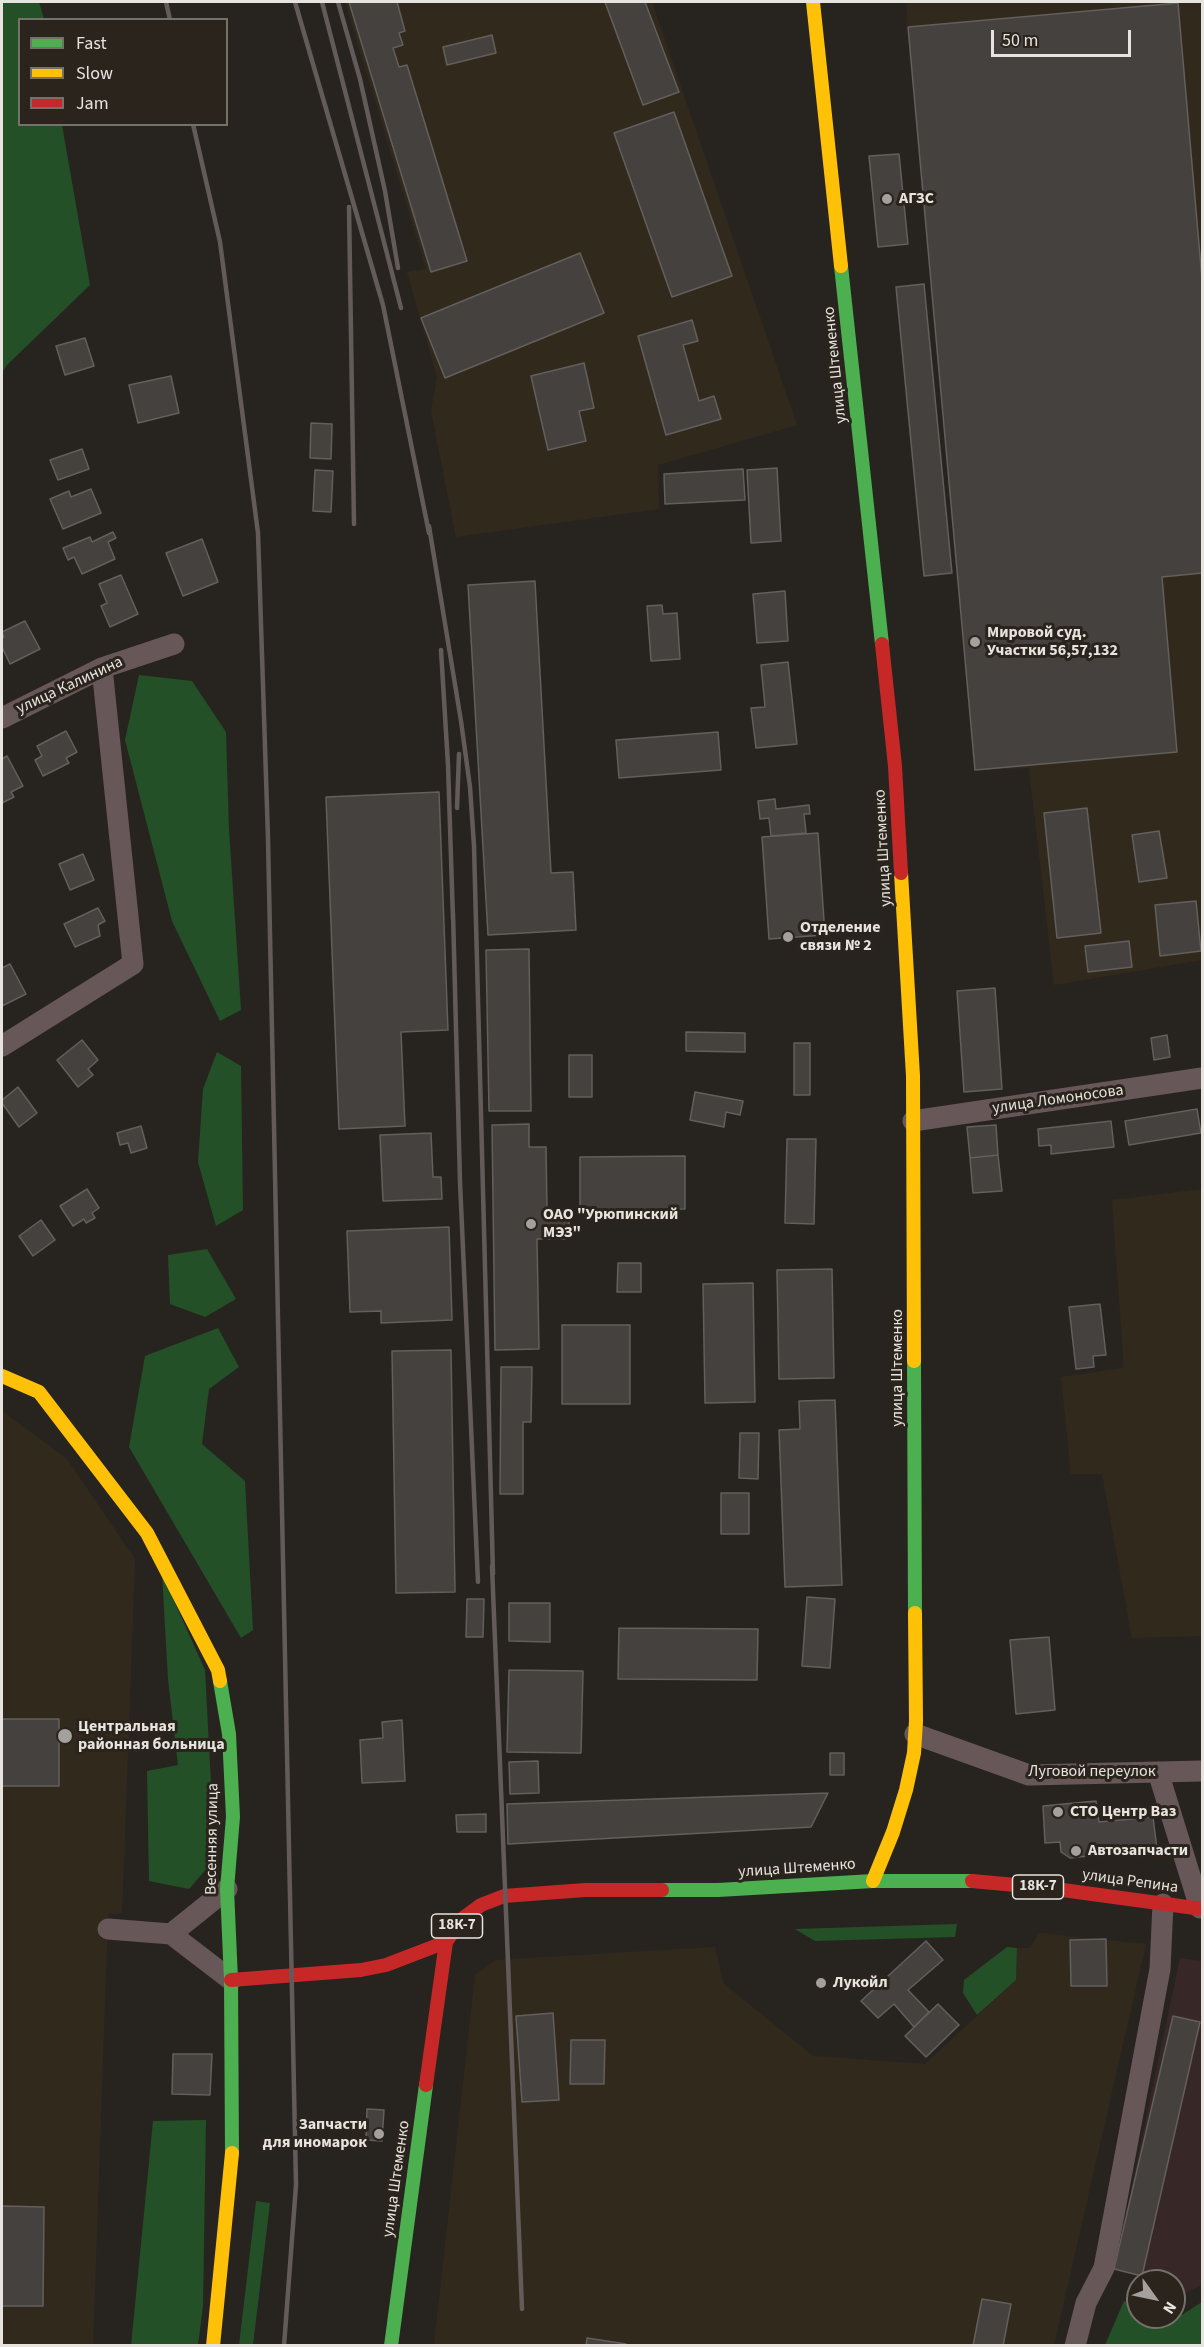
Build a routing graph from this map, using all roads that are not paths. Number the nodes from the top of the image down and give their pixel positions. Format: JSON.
{"nodes":[{"id":1,"x":813,"y":2,"type":"edge"},
{"id":2,"x":174,"y":644,"type":"dead end"},
{"id":3,"x":102,"y":668,"type":"junction"},
{"id":4,"x":2,"y":718,"type":"edge"},
{"id":5,"x":2,"y":1046,"type":"edge"},
{"id":6,"x":1203,"y":1078,"type":"edge"},
{"id":7,"x":913,"y":1121,"type":"junction"},
{"id":8,"x":2,"y":1376,"type":"edge"},
{"id":9,"x":915,"y":1734,"type":"junction"},
{"id":10,"x":1203,"y":1771,"type":"edge"},
{"id":11,"x":1158,"y":1772,"type":"junction"},
{"id":12,"x":873,"y":1881,"type":"junction"},
{"id":13,"x":227,"y":1889,"type":"junction"},
{"id":14,"x":1163,"y":1904,"type":"junction"},
{"id":15,"x":1201,"y":1908,"type":"edge"},
{"id":16,"x":108,"y":1929,"type":"dead end"},
{"id":17,"x":171,"y":1934,"type":"junction"},
{"id":18,"x":446,"y":1942,"type":"junction"},
{"id":19,"x":231,"y":1980,"type":"junction"},
{"id":20,"x":213,"y":2346,"type":"edge"},
{"id":21,"x":391,"y":2346,"type":"edge"},
{"id":22,"x":1075,"y":2346,"type":"edge"}],
"edges":[{"from":1,"to":7,"type":"main road","name":"улица Штеменко"},
{"from":2,"to":3,"type":"street","name":"улица Калинина"},
{"from":3,"to":4,"type":"street","name":"улица Калинина"},
{"from":3,"to":5,"type":"street"},
{"from":6,"to":7,"type":"street","name":"улица Ломоносова"},
{"from":7,"to":9,"type":"main road","name":"улица Штеменко"},
{"from":8,"to":13,"type":"main road","name":"Весенняя улица"},
{"from":9,"to":11,"type":"street","name":"Луговой переулок"},
{"from":9,"to":12,"type":"main road","name":"улица Штеменко"},
{"from":10,"to":11,"type":"street","name":"Луговой переулок"},
{"from":11,"to":15,"type":"street"},
{"from":12,"to":14,"type":"main road","name":"улица Репина","number":"18К-7"},
{"from":12,"to":18,"type":"main road","name":"улица Штеменко","number":"18К-7"},
{"from":13,"to":17,"type":"street"},
{"from":13,"to":19,"type":"main road","name":"Весенняя улица"},
{"from":14,"to":15,"type":"main road","name":"улица Репина","number":"18К-7"},
{"from":14,"to":22,"type":"street"},
{"from":16,"to":17,"type":"street"},
{"from":17,"to":19,"type":"street"},
{"from":18,"to":19,"type":"main road"},
{"from":18,"to":21,"type":"main road","name":"улица Штеменко","number":"18К-7"},
{"from":19,"to":20,"type":"main road","name":"Весенняя улица"}]}
